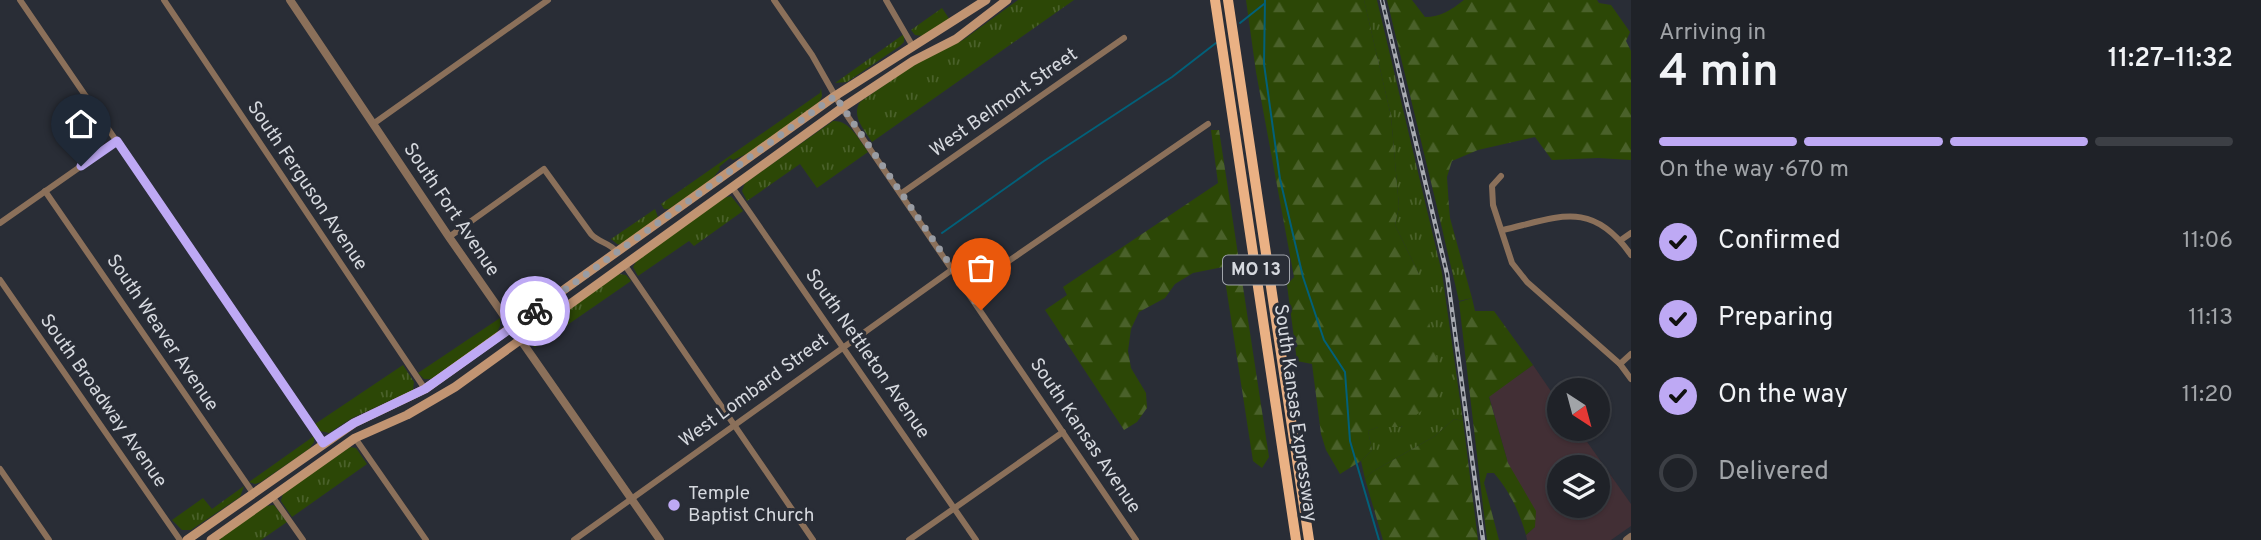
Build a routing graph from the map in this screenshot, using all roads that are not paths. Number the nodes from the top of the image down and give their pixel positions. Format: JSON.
{"nodes":[{"id":1,"x":20,"y":0,"type":"edge"},
{"id":2,"x":164,"y":0,"type":"edge"},
{"id":3,"x":290,"y":0,"type":"edge"},
{"id":4,"x":548,"y":0,"type":"edge"},
{"id":5,"x":775,"y":0,"type":"edge"},
{"id":6,"x":886,"y":0,"type":"edge"},
{"id":7,"x":986,"y":0,"type":"edge"},
{"id":8,"x":1007,"y":0,"type":"edge"},
{"id":9,"x":1215,"y":0,"type":"edge"},
{"id":10,"x":1228,"y":0,"type":"edge"},
{"id":11,"x":1124,"y":38,"type":"dead end"},
{"id":12,"x":912,"y":45,"type":"junction"},
{"id":13,"x":835,"y":96,"type":"junction"},
{"id":14,"x":842,"y":107,"type":"junction"},
{"id":15,"x":373,"y":124,"type":"junction"},
{"id":16,"x":1208,"y":124,"type":"dead end"},
{"id":17,"x":117,"y":141,"type":"junction"},
{"id":18,"x":1501,"y":176,"type":"dead end"},
{"id":19,"x":732,"y":187,"type":"junction"},
{"id":20,"x":46,"y":191,"type":"junction"},
{"id":21,"x":902,"y":193,"type":"junction"},
{"id":22,"x":0,"y":223,"type":"edge"},
{"id":23,"x":1503,"y":230,"type":"junction"},
{"id":24,"x":1631,"y":233,"type":"edge"},
{"id":25,"x":449,"y":237,"type":"junction"},
{"id":26,"x":1621,"y":240,"type":"junction"},
{"id":27,"x":617,"y":252,"type":"junction"},
{"id":28,"x":1631,"y":255,"type":"edge"},
{"id":29,"x":624,"y":264,"type":"junction"},
{"id":30,"x":953,"y":269,"type":"junction"},
{"id":31,"x":0,"y":280,"type":"edge"},
{"id":32,"x":968,"y":289,"type":"junction"},
{"id":33,"x":512,"y":328,"type":"junction"},
{"id":34,"x":520,"y":339,"type":"junction"},
{"id":35,"x":843,"y":348,"type":"junction"},
{"id":36,"x":1631,"y":354,"type":"edge"},
{"id":37,"x":1620,"y":364,"type":"junction"},
{"id":38,"x":1631,"y":379,"type":"edge"},
{"id":39,"x":425,"y":389,"type":"junction"},
{"id":40,"x":735,"y":425,"type":"junction"},
{"id":41,"x":1063,"y":432,"type":"junction"},
{"id":42,"x":355,"y":438,"type":"junction"},
{"id":43,"x":323,"y":443,"type":"junction"},
{"id":44,"x":0,"y":469,"type":"edge"},
{"id":45,"x":253,"y":493,"type":"junction"},
{"id":46,"x":272,"y":496,"type":"junction"},
{"id":47,"x":632,"y":499,"type":"junction"},
{"id":48,"x":954,"y":509,"type":"junction"},
{"id":49,"x":49,"y":540,"type":"edge"},
{"id":50,"x":180,"y":540,"type":"edge"},
{"id":51,"x":187,"y":540,"type":"edge"},
{"id":52,"x":211,"y":540,"type":"edge"},
{"id":53,"x":303,"y":540,"type":"edge"},
{"id":54,"x":426,"y":540,"type":"edge"},
{"id":55,"x":574,"y":540,"type":"edge"},
{"id":56,"x":660,"y":540,"type":"edge"},
{"id":57,"x":813,"y":540,"type":"edge"},
{"id":58,"x":909,"y":540,"type":"edge"},
{"id":59,"x":976,"y":540,"type":"edge"},
{"id":60,"x":1136,"y":540,"type":"edge"},
{"id":61,"x":1296,"y":540,"type":"edge"},
{"id":62,"x":1308,"y":540,"type":"edge"}],
"edges":[{"from":1,"to":17,"type":"street"},
{"from":2,"to":39,"type":"street","name":"South Ferguson Avenue"},
{"from":3,"to":15,"type":"street","name":"South Fort Avenue"},
{"from":4,"to":15,"type":"street"},
{"from":5,"to":13,"type":"street","name":"South Kansas Avenue"},
{"from":6,"to":12,"type":"street"},
{"from":7,"to":12,"type":"main road"},
{"from":8,"to":14,"type":"main road"},
{"from":9,"to":61,"type":"main road","name":"South Kansas Expressway","number":"MO 13"},
{"from":10,"to":62,"type":"main road","name":"South Kansas Expressway","number":"MO 13"},
{"from":11,"to":21,"type":"street","name":"West Belmont Street"},
{"from":12,"to":13,"type":"main road"},
{"from":13,"to":14,"type":"street","name":"South Kansas Avenue"},
{"from":13,"to":27,"type":"main road"},
{"from":14,"to":19,"type":"main road"},
{"from":14,"to":21,"type":"street","name":"South Kansas Avenue"},
{"from":15,"to":25,"type":"street","name":"South Fort Avenue"},
{"from":16,"to":32,"type":"street"},
{"from":17,"to":20,"type":"street"},
{"from":17,"to":43,"type":"street"},
{"from":18,"to":23,"type":"street"},
{"from":19,"to":29,"type":"main road"},
{"from":19,"to":35,"type":"street","name":"South Nettleton Avenue"},
{"from":20,"to":22,"type":"street"},
{"from":20,"to":45,"type":"street","name":"South Weaver Avenue"},
{"from":21,"to":30,"type":"street","name":"South Kansas Avenue"},
{"from":23,"to":26,"type":"street"},
{"from":23,"to":37,"type":"street"},
{"from":24,"to":26,"type":"street"},
{"from":25,"to":27,"type":"street"},
{"from":25,"to":33,"type":"street","name":"South Fort Avenue"},
{"from":26,"to":28,"type":"street"},
{"from":27,"to":33,"type":"main road"},
{"from":29,"to":34,"type":"main road"},
{"from":29,"to":40,"type":"street"},
{"from":30,"to":32,"type":"street","name":"South Kansas Avenue"},
{"from":30,"to":35,"type":"street","name":"West Lombard Street"},
{"from":31,"to":50,"type":"street","name":"South Broadway Avenue"},
{"from":32,"to":41,"type":"street","name":"South Kansas Avenue"},
{"from":33,"to":34,"type":"street","name":"South Fort Avenue"},
{"from":33,"to":39,"type":"main road"},
{"from":34,"to":42,"type":"main road"},
{"from":34,"to":47,"type":"street","name":"South Fort Avenue"},
{"from":35,"to":40,"type":"street","name":"West Lombard Street"},
{"from":35,"to":48,"type":"street","name":"South Nettleton Avenue"},
{"from":36,"to":37,"type":"street"},
{"from":37,"to":38,"type":"street"},
{"from":39,"to":43,"type":"main road"},
{"from":40,"to":47,"type":"street","name":"West Lombard Street"},
{"from":40,"to":57,"type":"street"},
{"from":41,"to":48,"type":"street"},
{"from":41,"to":60,"type":"street","name":"South Kansas Avenue"},
{"from":42,"to":46,"type":"main road"},
{"from":42,"to":54,"type":"street"},
{"from":43,"to":45,"type":"main road"},
{"from":44,"to":49,"type":"street"},
{"from":45,"to":51,"type":"main road"},
{"from":46,"to":52,"type":"main road"},
{"from":46,"to":53,"type":"street"},
{"from":47,"to":55,"type":"street","name":"West Lombard Street"},
{"from":47,"to":56,"type":"street","name":"South Fort Avenue"},
{"from":48,"to":58,"type":"street"},
{"from":48,"to":59,"type":"street","name":"South Nettleton Avenue"}]}
